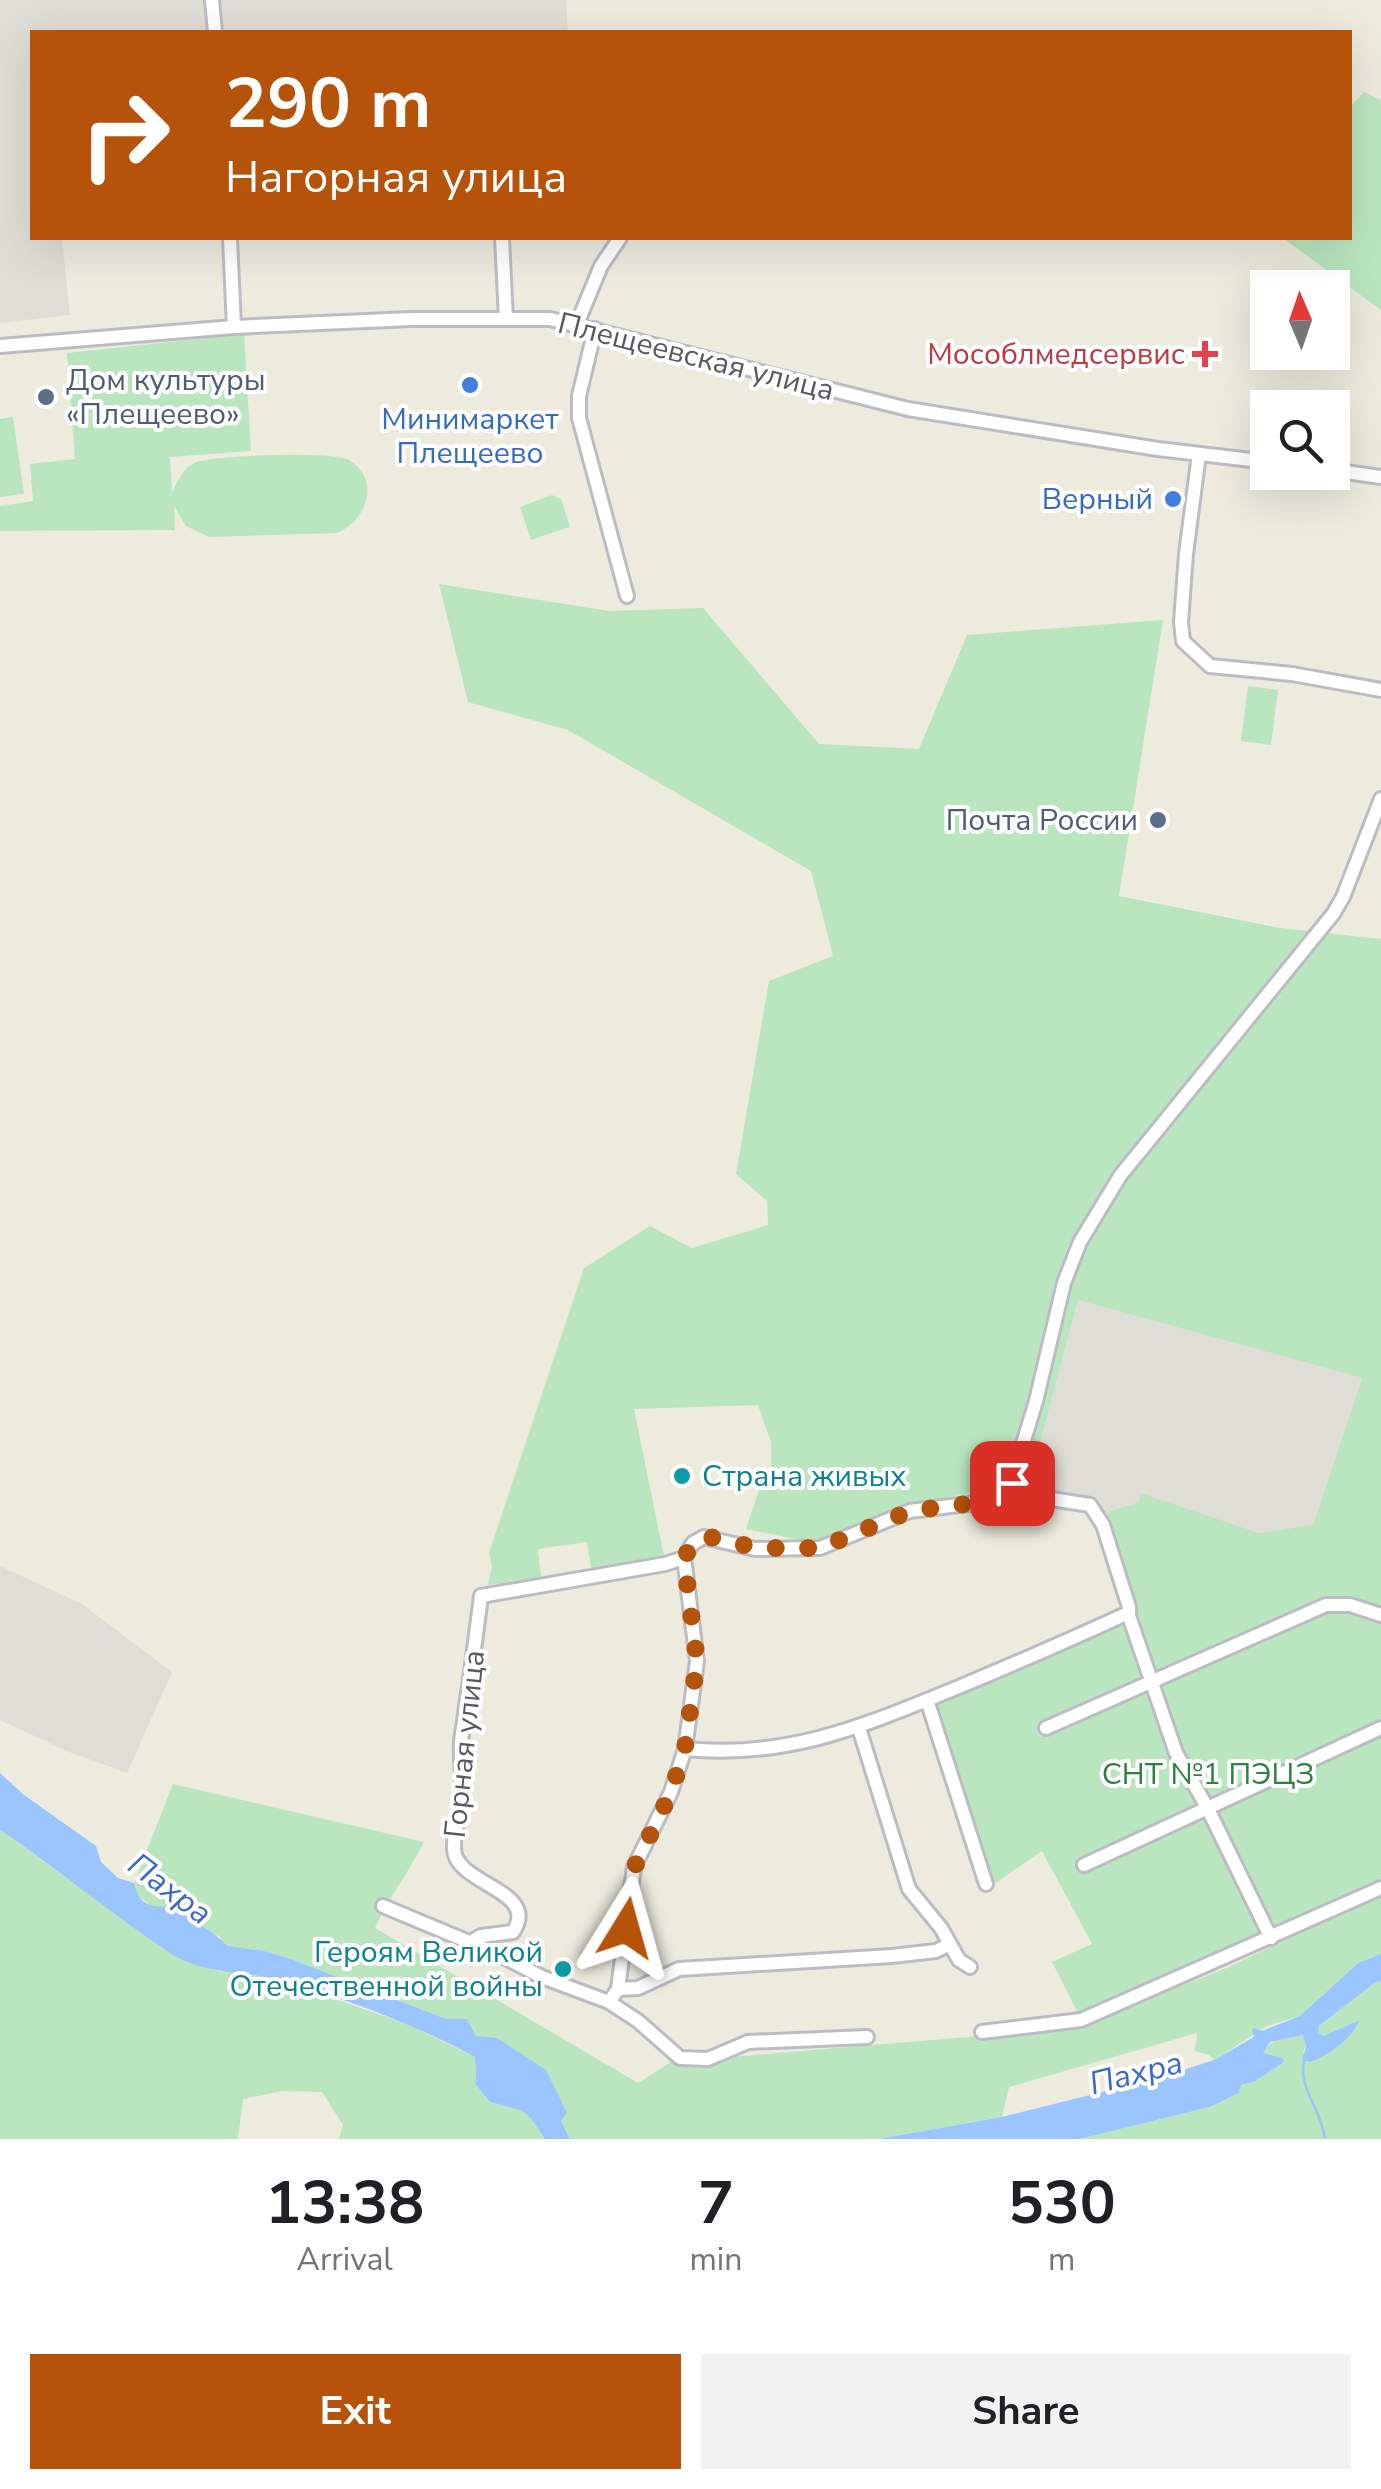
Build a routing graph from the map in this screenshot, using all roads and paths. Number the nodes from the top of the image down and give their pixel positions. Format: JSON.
{"nodes":[{"id":1,"x":212,"y":0,"type":"edge"},
{"id":2,"x":215,"y":30,"type":"edge"},
{"id":3,"x":230,"y":240,"type":"edge"},
{"id":4,"x":502,"y":240,"type":"edge"},
{"id":5,"x":619,"y":240,"type":"edge"},
{"id":6,"x":506,"y":318,"type":"junction"},
{"id":7,"x":577,"y":324,"type":"junction"},
{"id":8,"x":234,"y":327,"type":"junction"},
{"id":9,"x":595,"y":329,"type":"junction"},
{"id":10,"x":0,"y":346,"type":"edge"},
{"id":11,"x":1199,"y":454,"type":"junction"},
{"id":12,"x":1250,"y":460,"type":"edge"},
{"id":13,"x":1350,"y":473,"type":"edge"},
{"id":14,"x":1381,"y":478,"type":"edge"},
{"id":15,"x":627,"y":596,"type":"dead end"},
{"id":16,"x":1381,"y":690,"type":"edge"},
{"id":17,"x":1381,"y":799,"type":"edge"},
{"id":18,"x":1012,"y":1483,"type":"junction"},
{"id":19,"x":684,"y":1558,"type":"junction"},
{"id":20,"x":1128,"y":1613,"type":"junction"},
{"id":21,"x":1381,"y":1615,"type":"edge"},
{"id":22,"x":1153,"y":1682,"type":"junction"},
{"id":23,"x":927,"y":1700,"type":"junction"},
{"id":24,"x":859,"y":1728,"type":"junction"},
{"id":25,"x":1046,"y":1728,"type":"dead end"},
{"id":26,"x":1381,"y":1728,"type":"edge"},
{"id":27,"x":685,"y":1748,"type":"junction"},
{"id":28,"x":1207,"y":1807,"type":"junction"},
{"id":29,"x":1084,"y":1866,"type":"dead end"},
{"id":30,"x":986,"y":1884,"type":"dead end"},
{"id":31,"x":1381,"y":1888,"type":"edge"},
{"id":32,"x":383,"y":1906,"type":"dead end"},
{"id":33,"x":1272,"y":1938,"type":"junction"},
{"id":34,"x":469,"y":1943,"type":"junction"},
{"id":35,"x":948,"y":1946,"type":"junction"},
{"id":36,"x":970,"y":1967,"type":"dead end"},
{"id":37,"x":618,"y":1988,"type":"junction"},
{"id":38,"x":608,"y":2002,"type":"junction"},
{"id":39,"x":982,"y":2032,"type":"dead end"},
{"id":40,"x":867,"y":2037,"type":"dead end"}],
"edges":[{"from":1,"to":2,"type":"street"},
{"from":3,"to":8,"type":"street"},
{"from":4,"to":6,"type":"street"},
{"from":5,"to":7,"type":"street"},
{"from":6,"to":7,"type":"street","name":"Плещеевская улица"},
{"from":6,"to":8,"type":"street","name":"Плещеевская улица"},
{"from":7,"to":9,"type":"street","name":"Плещеевская улица"},
{"from":8,"to":10,"type":"street","name":"Плещеевская улица"},
{"from":9,"to":11,"type":"street","name":"Плещеевская улица"},
{"from":9,"to":15,"type":"street"},
{"from":11,"to":12,"type":"street","name":"Плещеевская улица"},
{"from":11,"to":16,"type":"street"},
{"from":13,"to":14,"type":"street"},
{"from":17,"to":18,"type":"street"},
{"from":18,"to":19,"type":"street"},
{"from":18,"to":20,"type":"street"},
{"from":19,"to":27,"type":"street"},
{"from":19,"to":34,"type":"street","name":"Горная улица"},
{"from":20,"to":22,"type":"street"},
{"from":20,"to":23,"type":"street"},
{"from":21,"to":22,"type":"street"},
{"from":22,"to":25,"type":"street"},
{"from":22,"to":28,"type":"street"},
{"from":23,"to":24,"type":"street"},
{"from":23,"to":30,"type":"street"},
{"from":24,"to":27,"type":"street"},
{"from":24,"to":35,"type":"street"},
{"from":26,"to":28,"type":"street"},
{"from":27,"to":37,"type":"street"},
{"from":28,"to":29,"type":"street"},
{"from":28,"to":33,"type":"street"},
{"from":31,"to":33,"type":"street"},
{"from":32,"to":34,"type":"street"},
{"from":33,"to":39,"type":"street"},
{"from":34,"to":38,"type":"street"},
{"from":35,"to":36,"type":"street"},
{"from":35,"to":37,"type":"street"},
{"from":37,"to":38,"type":"street"},
{"from":38,"to":40,"type":"street"}]}
